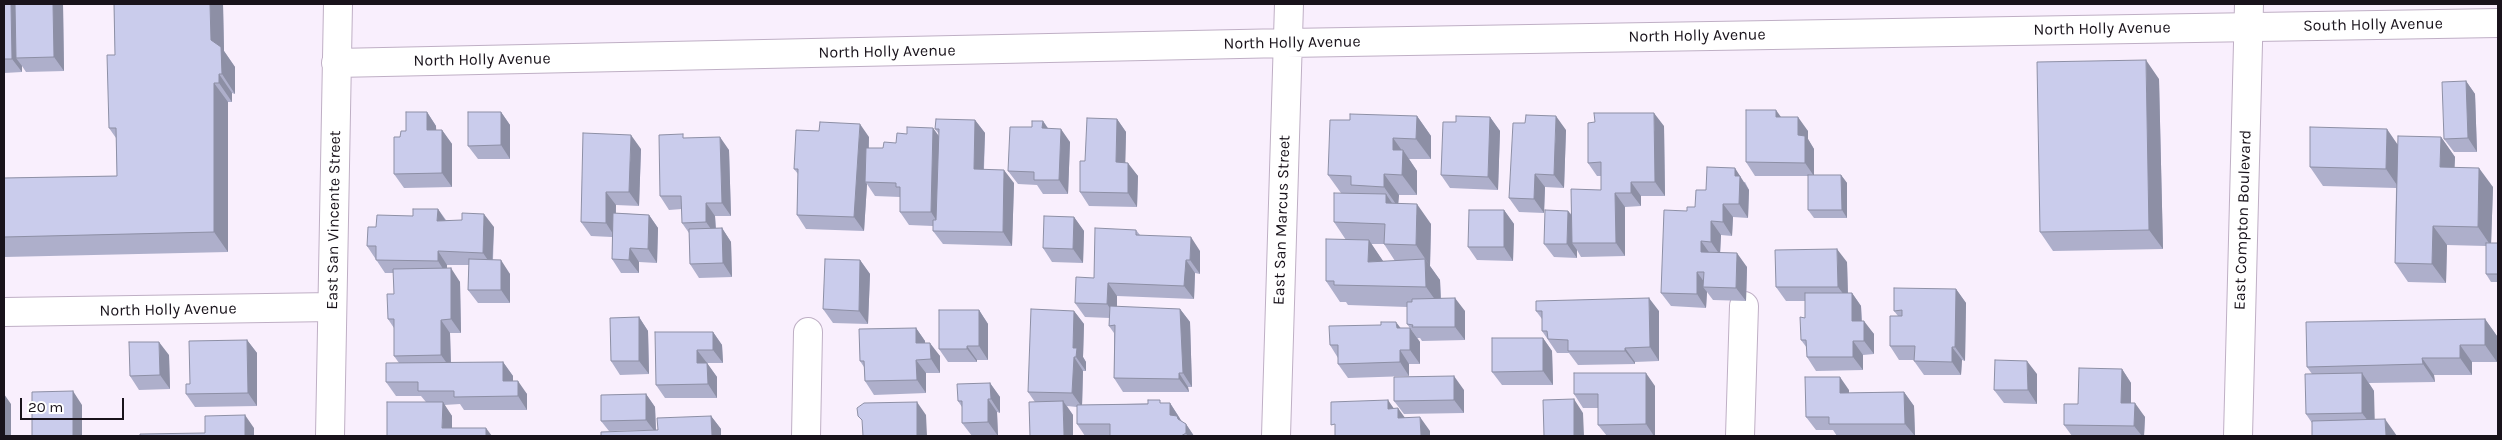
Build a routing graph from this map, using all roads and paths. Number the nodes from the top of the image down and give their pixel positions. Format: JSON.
{"nodes":[{"id":1,"x":338,"y":4,"type":"edge"},
{"id":2,"x":1289,"y":4,"type":"edge"},
{"id":3,"x":2249,"y":15,"type":"edge"},
{"id":4,"x":2498,"y":22,"type":"edge"},
{"id":5,"x":1287,"y":43,"type":"junction"},
{"id":6,"x":336,"y":63,"type":"junction"},
{"id":7,"x":1744,"y":306,"type":"dead end"},
{"id":8,"x":332,"y":307,"type":"junction"},
{"id":9,"x":4,"y":312,"type":"edge"},
{"id":10,"x":808,"y":332,"type":"dead end"},
{"id":11,"x":330,"y":436,"type":"edge"},
{"id":12,"x":806,"y":436,"type":"edge"},
{"id":13,"x":1276,"y":436,"type":"edge"},
{"id":14,"x":1740,"y":436,"type":"edge"},
{"id":15,"x":2238,"y":436,"type":"edge"}],
"edges":[{"from":1,"to":6,"type":"street","name":"East San Vincente Street"},
{"from":2,"to":5,"type":"street","name":"East San Marcus Street"},
{"from":3,"to":4,"type":"street","name":"South Holly Avenue"},
{"from":3,"to":5,"type":"street","name":"North Holly Avenue"},
{"from":3,"to":15,"type":"street","name":"East Compton Boulevard"},
{"from":5,"to":6,"type":"street","name":"North Holly Avenue"},
{"from":5,"to":13,"type":"street","name":"East San Marcus Street"},
{"from":6,"to":8,"type":"street","name":"East San Vincente Street"},
{"from":7,"to":14,"type":"street"},
{"from":8,"to":9,"type":"street","name":"North Holly Avenue"},
{"from":8,"to":11,"type":"street","name":"East San Vincente Street"},
{"from":10,"to":12,"type":"street"}]}
